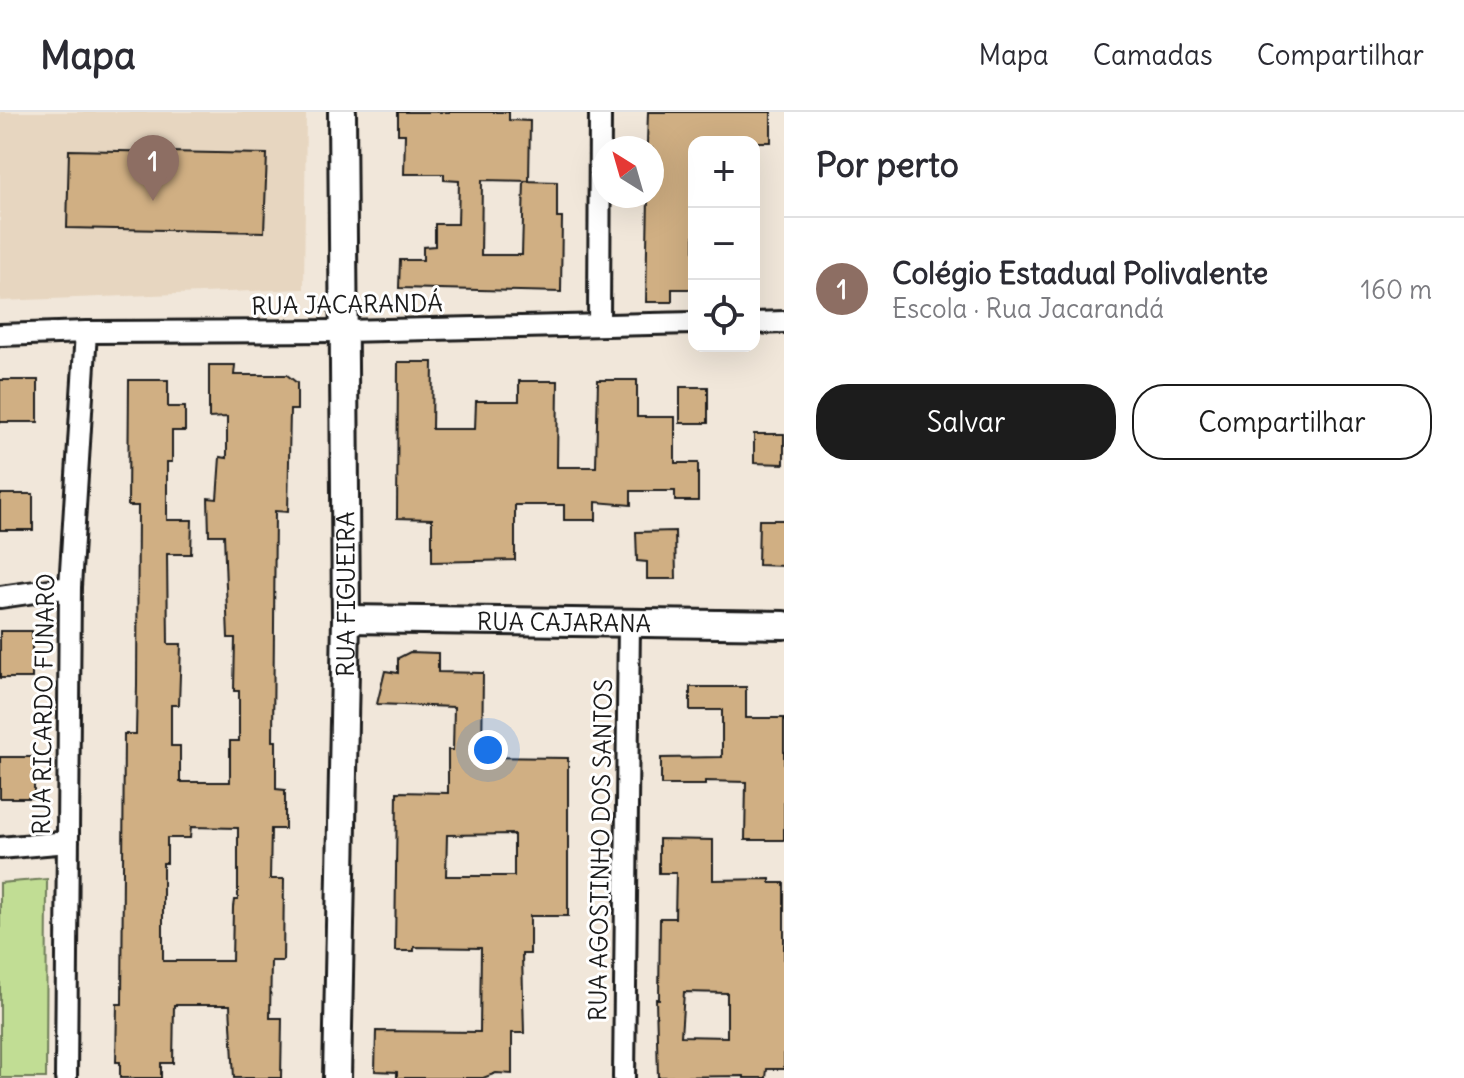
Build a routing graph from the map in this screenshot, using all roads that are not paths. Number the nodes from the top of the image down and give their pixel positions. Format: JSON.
{"nodes":[{"id":1,"x":342,"y":112,"type":"edge"},
{"id":2,"x":600,"y":112,"type":"edge"},
{"id":3,"x":784,"y":322,"type":"edge"},
{"id":4,"x":688,"y":323,"type":"edge"},
{"id":5,"x":760,"y":323,"type":"edge"},
{"id":6,"x":599,"y":324,"type":"junction"},
{"id":7,"x":343,"y":331,"type":"junction"},
{"id":8,"x":86,"y":332,"type":"junction"},
{"id":9,"x":0,"y":335,"type":"edge"},
{"id":10,"x":70,"y":587,"type":"junction"},
{"id":11,"x":0,"y":597,"type":"edge"},
{"id":12,"x":346,"y":619,"type":"junction"},
{"id":13,"x":629,"y":623,"type":"junction"},
{"id":14,"x":784,"y":625,"type":"edge"},
{"id":15,"x":68,"y":842,"type":"junction"},
{"id":16,"x":0,"y":848,"type":"edge"},
{"id":17,"x":66,"y":1078,"type":"edge"},
{"id":18,"x":337,"y":1078,"type":"edge"},
{"id":19,"x":624,"y":1078,"type":"edge"}],
"edges":[{"from":1,"to":7,"type":"street","name":"RUA FIGUEIRA"},
{"from":2,"to":6,"type":"street"},
{"from":3,"to":5,"type":"street"},
{"from":4,"to":6,"type":"street","name":"RUA JACARANDÁ"},
{"from":6,"to":7,"type":"street","name":"RUA JACARANDÁ"},
{"from":7,"to":8,"type":"street","name":"RUA JACARANDÁ"},
{"from":7,"to":12,"type":"street","name":"RUA FIGUEIRA"},
{"from":8,"to":9,"type":"street","name":"RUA JACARANDÁ"},
{"from":8,"to":10,"type":"street","name":"RUA RICARDO FUNARO"},
{"from":10,"to":11,"type":"street"},
{"from":10,"to":15,"type":"street","name":"RUA RICARDO FUNARO"},
{"from":12,"to":13,"type":"street","name":"RUA CAJARANA"},
{"from":12,"to":18,"type":"street","name":"RUA FIGUEIRA"},
{"from":13,"to":14,"type":"street","name":"RUA CAJARANA"},
{"from":13,"to":19,"type":"street","name":"RUA AGOSTINHO DOS SANTOS"},
{"from":15,"to":16,"type":"street"},
{"from":15,"to":17,"type":"street","name":"RUA RICARDO FUNARO"}]}
